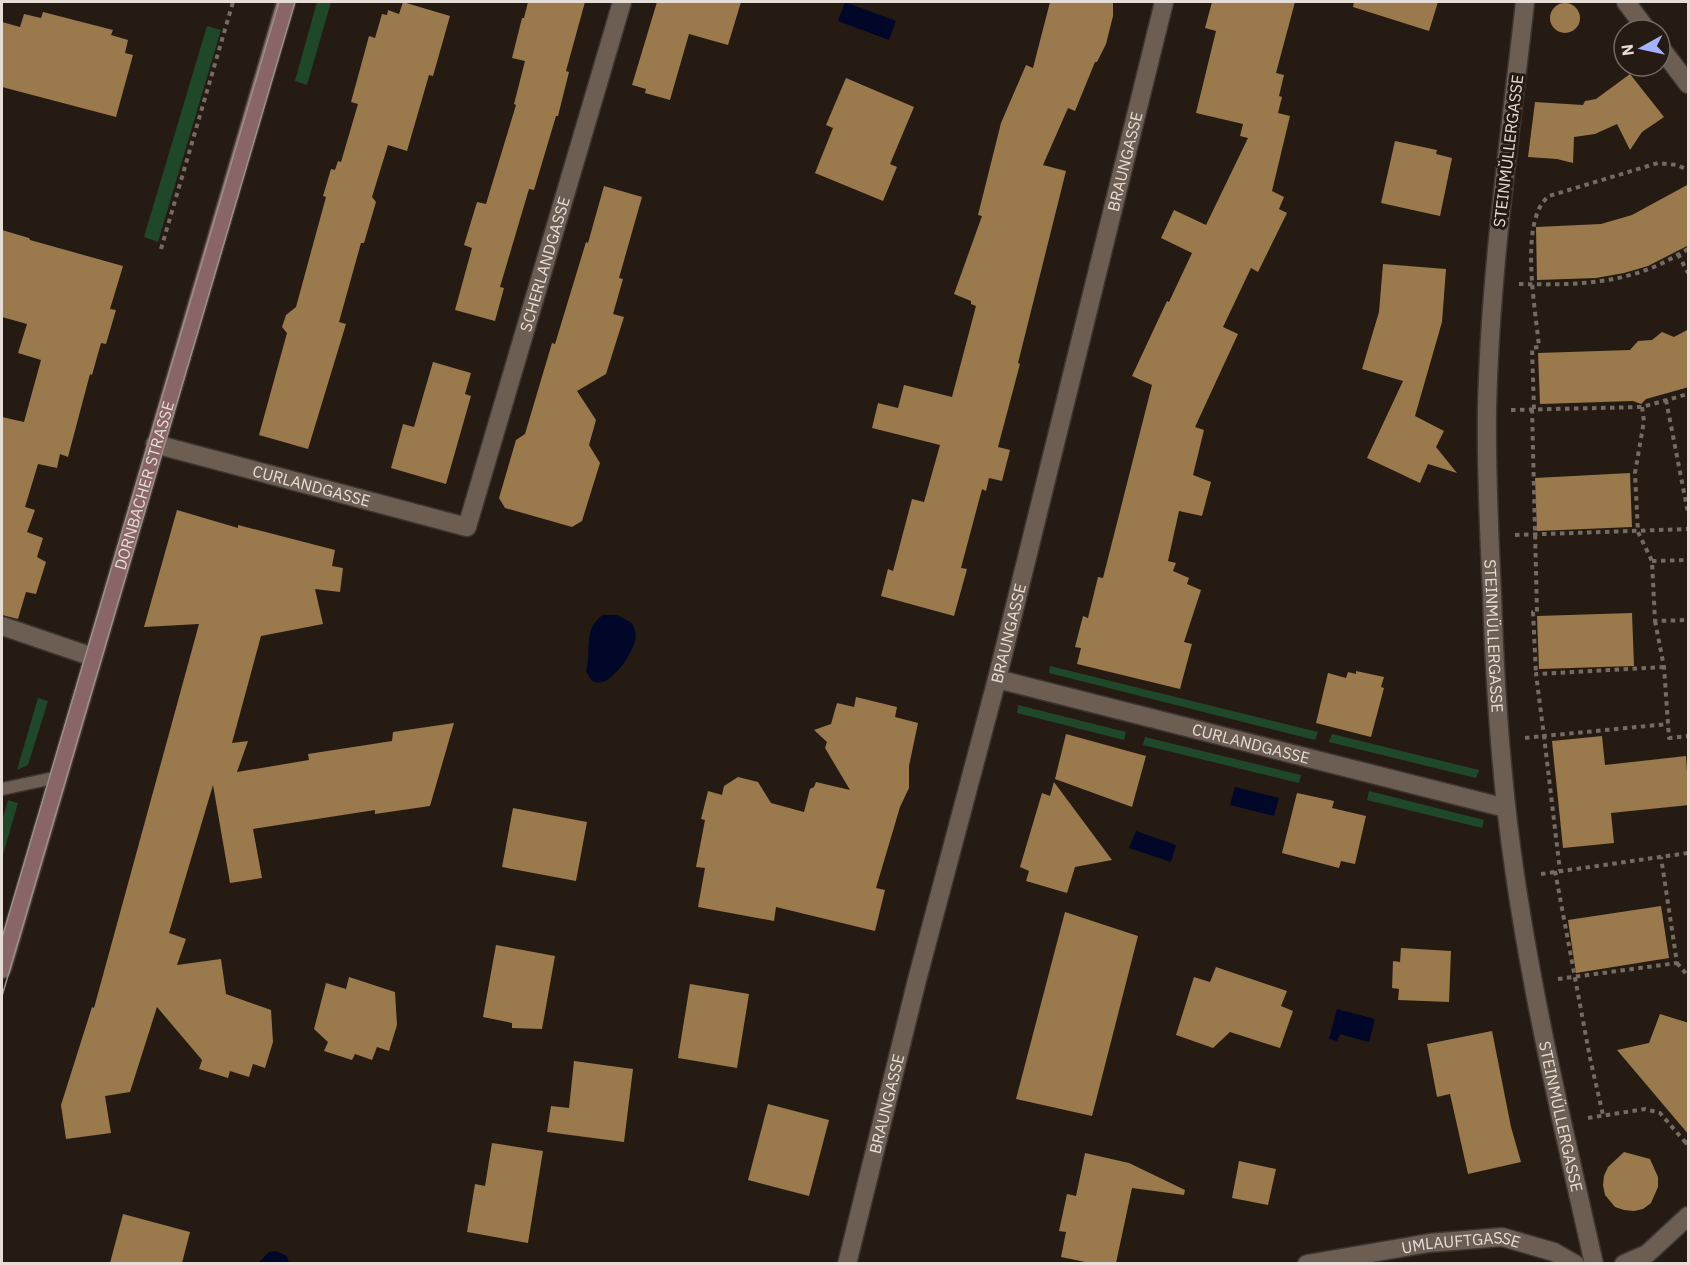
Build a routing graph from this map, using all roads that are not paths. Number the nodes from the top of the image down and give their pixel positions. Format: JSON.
{"nodes":[{"id":1,"x":286,"y":2,"type":"edge"},
{"id":2,"x":622,"y":2,"type":"edge"},
{"id":3,"x":1164,"y":2,"type":"edge"},
{"id":4,"x":1526,"y":2,"type":"edge"},
{"id":5,"x":1626,"y":2,"type":"edge"},
{"id":6,"x":1638,"y":18,"type":"edge"},
{"id":7,"x":1672,"y":62,"type":"edge"},
{"id":8,"x":1689,"y":84,"type":"edge"},
{"id":9,"x":155,"y":444,"type":"junction"},
{"id":10,"x":467,"y":527,"type":"joint"},
{"id":11,"x":2,"y":626,"type":"edge"},
{"id":12,"x":93,"y":657,"type":"junction"},
{"id":13,"x":997,"y":679,"type":"junction"},
{"id":14,"x":58,"y":777,"type":"junction"},
{"id":15,"x":2,"y":789,"type":"edge"},
{"id":16,"x":1506,"y":808,"type":"junction"},
{"id":17,"x":2,"y":967,"type":"edge"},
{"id":18,"x":1689,"y":1216,"type":"edge"},
{"id":19,"x":847,"y":1263,"type":"edge"},
{"id":20,"x":1307,"y":1263,"type":"edge"},
{"id":21,"x":1575,"y":1263,"type":"edge"},
{"id":22,"x":1594,"y":1263,"type":"edge"},
{"id":23,"x":1624,"y":1263,"type":"edge"}],
"edges":[{"from":1,"to":9,"type":"main road","name":"DORNBACHER STRASSE"},
{"from":2,"to":10,"type":"street","name":"SCHERLANDGASSE"},
{"from":3,"to":13,"type":"street","name":"BRAUNGASSE"},
{"from":4,"to":16,"type":"street","name":"STEINMÜLLERGASSE"},
{"from":5,"to":6,"type":"street"},
{"from":7,"to":8,"type":"street"},
{"from":9,"to":10,"type":"street","name":"CURLANDGASSE"},
{"from":9,"to":12,"type":"main road","name":"DORNBACHER STRASSE"},
{"from":11,"to":12,"type":"street"},
{"from":12,"to":14,"type":"main road","name":"DORNBACHER STRASSE"},
{"from":13,"to":16,"type":"street","name":"CURLANDGASSE"},
{"from":13,"to":19,"type":"street","name":"BRAUNGASSE"},
{"from":14,"to":15,"type":"lane"},
{"from":14,"to":17,"type":"main road","name":"DORNBACHER STRASSE"},
{"from":16,"to":22,"type":"street","name":"STEINMÜLLERGASSE"},
{"from":18,"to":23,"type":"street"},
{"from":20,"to":21,"type":"street","name":"UMLAUFTGASSE"}]}
